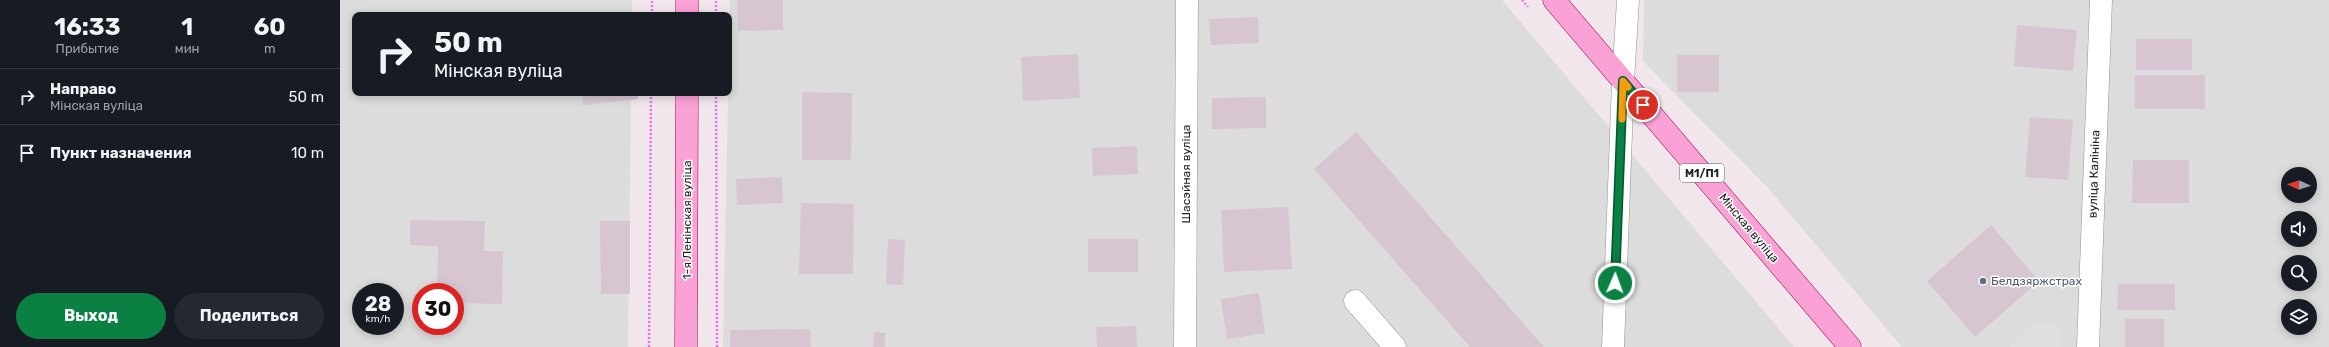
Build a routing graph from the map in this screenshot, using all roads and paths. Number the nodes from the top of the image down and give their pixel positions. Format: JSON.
{"nodes":[{"id":1,"x":652,"y":0,"type":"edge"},
{"id":2,"x":687,"y":0,"type":"edge"},
{"id":3,"x":716,"y":0,"type":"edge"},
{"id":4,"x":1187,"y":0,"type":"edge"},
{"id":5,"x":1554,"y":0,"type":"edge"},
{"id":6,"x":1628,"y":0,"type":"edge"},
{"id":7,"x":2101,"y":0,"type":"edge"},
{"id":8,"x":652,"y":12,"type":"edge"},
{"id":9,"x":687,"y":12,"type":"edge"},
{"id":10,"x":716,"y":12,"type":"edge"},
{"id":11,"x":1623,"y":81,"type":"junction"},
{"id":12,"x":651,"y":96,"type":"edge"},
{"id":13,"x":687,"y":96,"type":"edge"},
{"id":14,"x":716,"y":96,"type":"edge"},
{"id":15,"x":1355,"y":301,"type":"dead end"},
{"id":16,"x":649,"y":347,"type":"edge"},
{"id":17,"x":686,"y":347,"type":"edge"},
{"id":18,"x":717,"y":347,"type":"edge"},
{"id":19,"x":1185,"y":347,"type":"edge"},
{"id":20,"x":1395,"y":347,"type":"edge"},
{"id":21,"x":1613,"y":347,"type":"edge"},
{"id":22,"x":1850,"y":347,"type":"edge"},
{"id":23,"x":2088,"y":347,"type":"edge"}],
"edges":[{"from":1,"to":8,"type":"path"},
{"from":2,"to":9,"type":"main road"},
{"from":3,"to":10,"type":"path"},
{"from":4,"to":19,"type":"street","name":"Шасэйная вуліца"},
{"from":5,"to":11,"type":"main road","name":"Мінская вуліца","number":"М1/П1"},
{"from":6,"to":11,"type":"street"},
{"from":7,"to":23,"type":"street","name":"вуліца Калініна"},
{"from":11,"to":21,"type":"street"},
{"from":11,"to":22,"type":"main road","name":"Мінская вуліца","number":"М1/П1"},
{"from":12,"to":16,"type":"path"},
{"from":13,"to":17,"type":"main road","name":"1-я Ленінская вуліца"},
{"from":14,"to":18,"type":"path"},
{"from":15,"to":20,"type":"street"}]}
